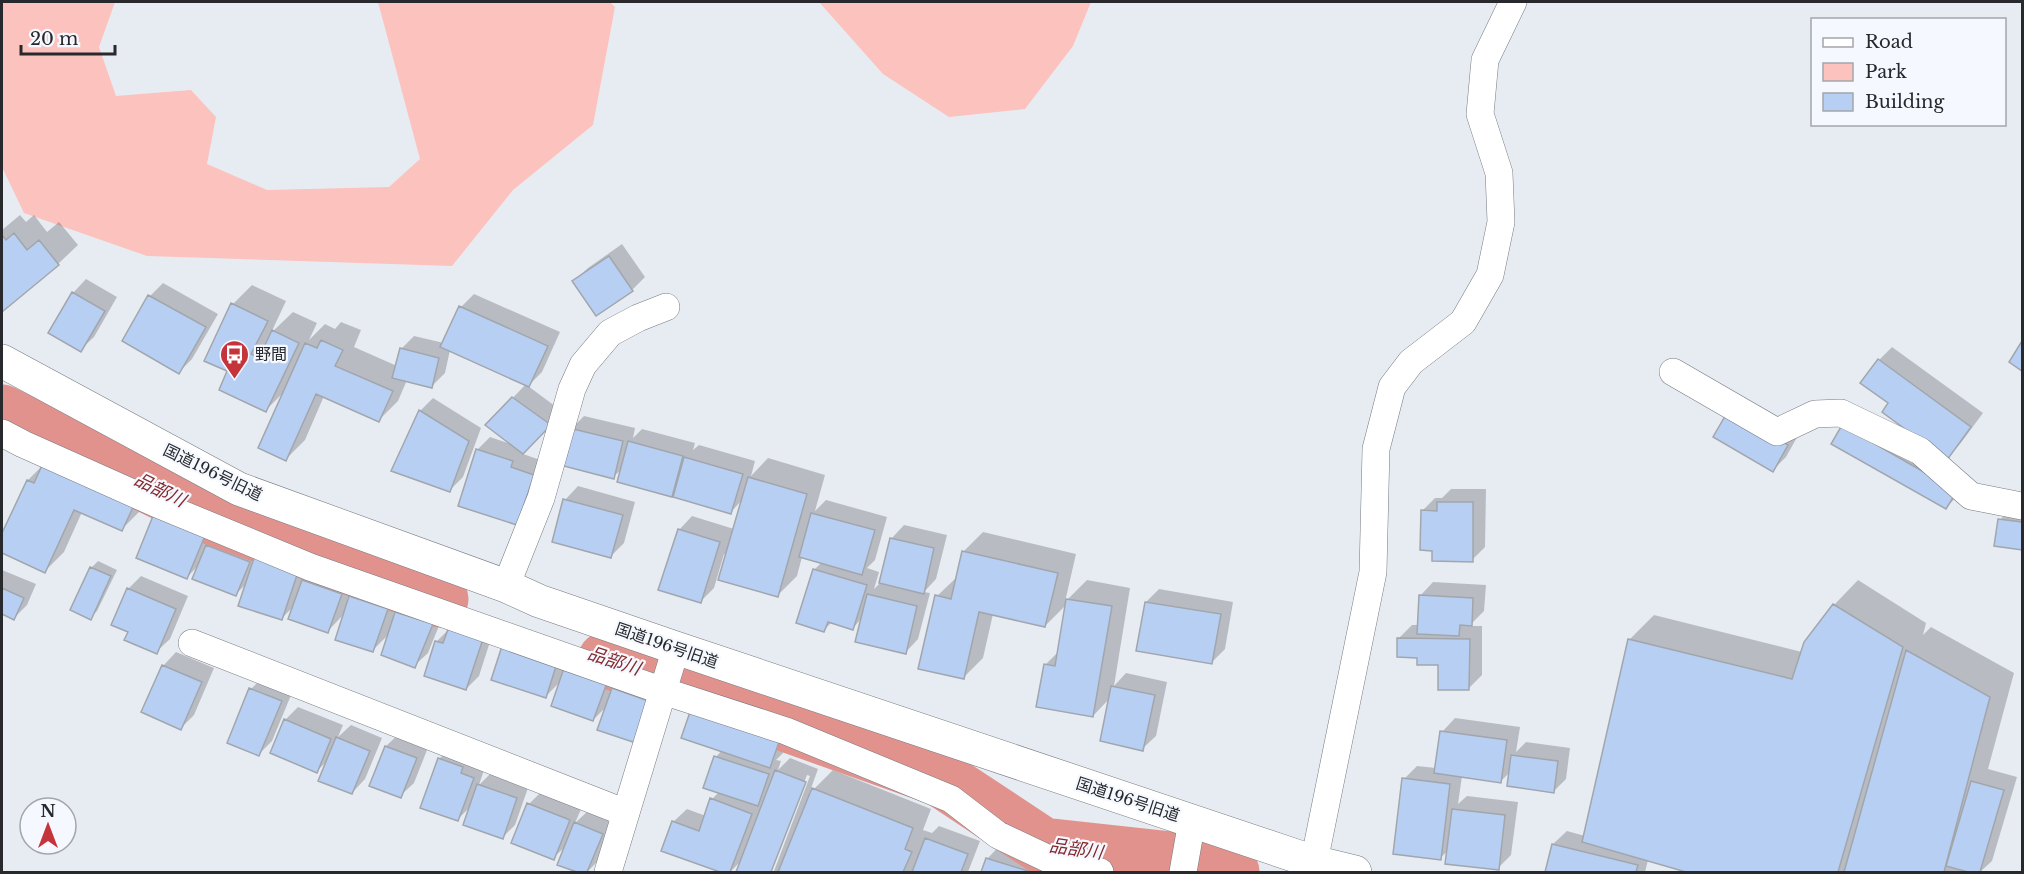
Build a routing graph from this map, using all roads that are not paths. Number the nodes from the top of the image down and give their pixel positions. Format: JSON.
{"nodes":[{"id":1,"x":1513,"y":2,"type":"edge"},
{"id":2,"x":666,"y":307,"type":"dead end"},
{"id":3,"x":2,"y":362,"type":"edge"},
{"id":4,"x":1673,"y":372,"type":"dead end"},
{"id":5,"x":3,"y":434,"type":"edge"},
{"id":6,"x":2022,"y":506,"type":"edge"},
{"id":7,"x":506,"y":586,"type":"junction"},
{"id":8,"x":192,"y":643,"type":"dead end"},
{"id":9,"x":676,"y":648,"type":"junction"},
{"id":10,"x":663,"y":691,"type":"junction"},
{"id":11,"x":626,"y":813,"type":"junction"},
{"id":12,"x":1192,"y":822,"type":"junction"},
{"id":13,"x":1314,"y":861,"type":"junction"},
{"id":14,"x":608,"y":873,"type":"edge"},
{"id":15,"x":1100,"y":873,"type":"edge"},
{"id":16,"x":1183,"y":873,"type":"edge"},
{"id":17,"x":1355,"y":873,"type":"edge"}],
"edges":[{"from":1,"to":13,"type":"street"},
{"from":2,"to":7,"type":"street"},
{"from":3,"to":7,"type":"street","name":"国道196号旧道"},
{"from":4,"to":6,"type":"street"},
{"from":5,"to":10,"type":"street"},
{"from":7,"to":9,"type":"street","name":"国道196号旧道"},
{"from":8,"to":11,"type":"street"},
{"from":9,"to":10,"type":"street"},
{"from":9,"to":12,"type":"street","name":"国道196号旧道"},
{"from":10,"to":11,"type":"street"},
{"from":10,"to":15,"type":"street"},
{"from":11,"to":14,"type":"street"},
{"from":12,"to":13,"type":"street","name":"国道196号旧道"},
{"from":12,"to":16,"type":"street"},
{"from":13,"to":17,"type":"street","name":"国道196号旧道"}]}
